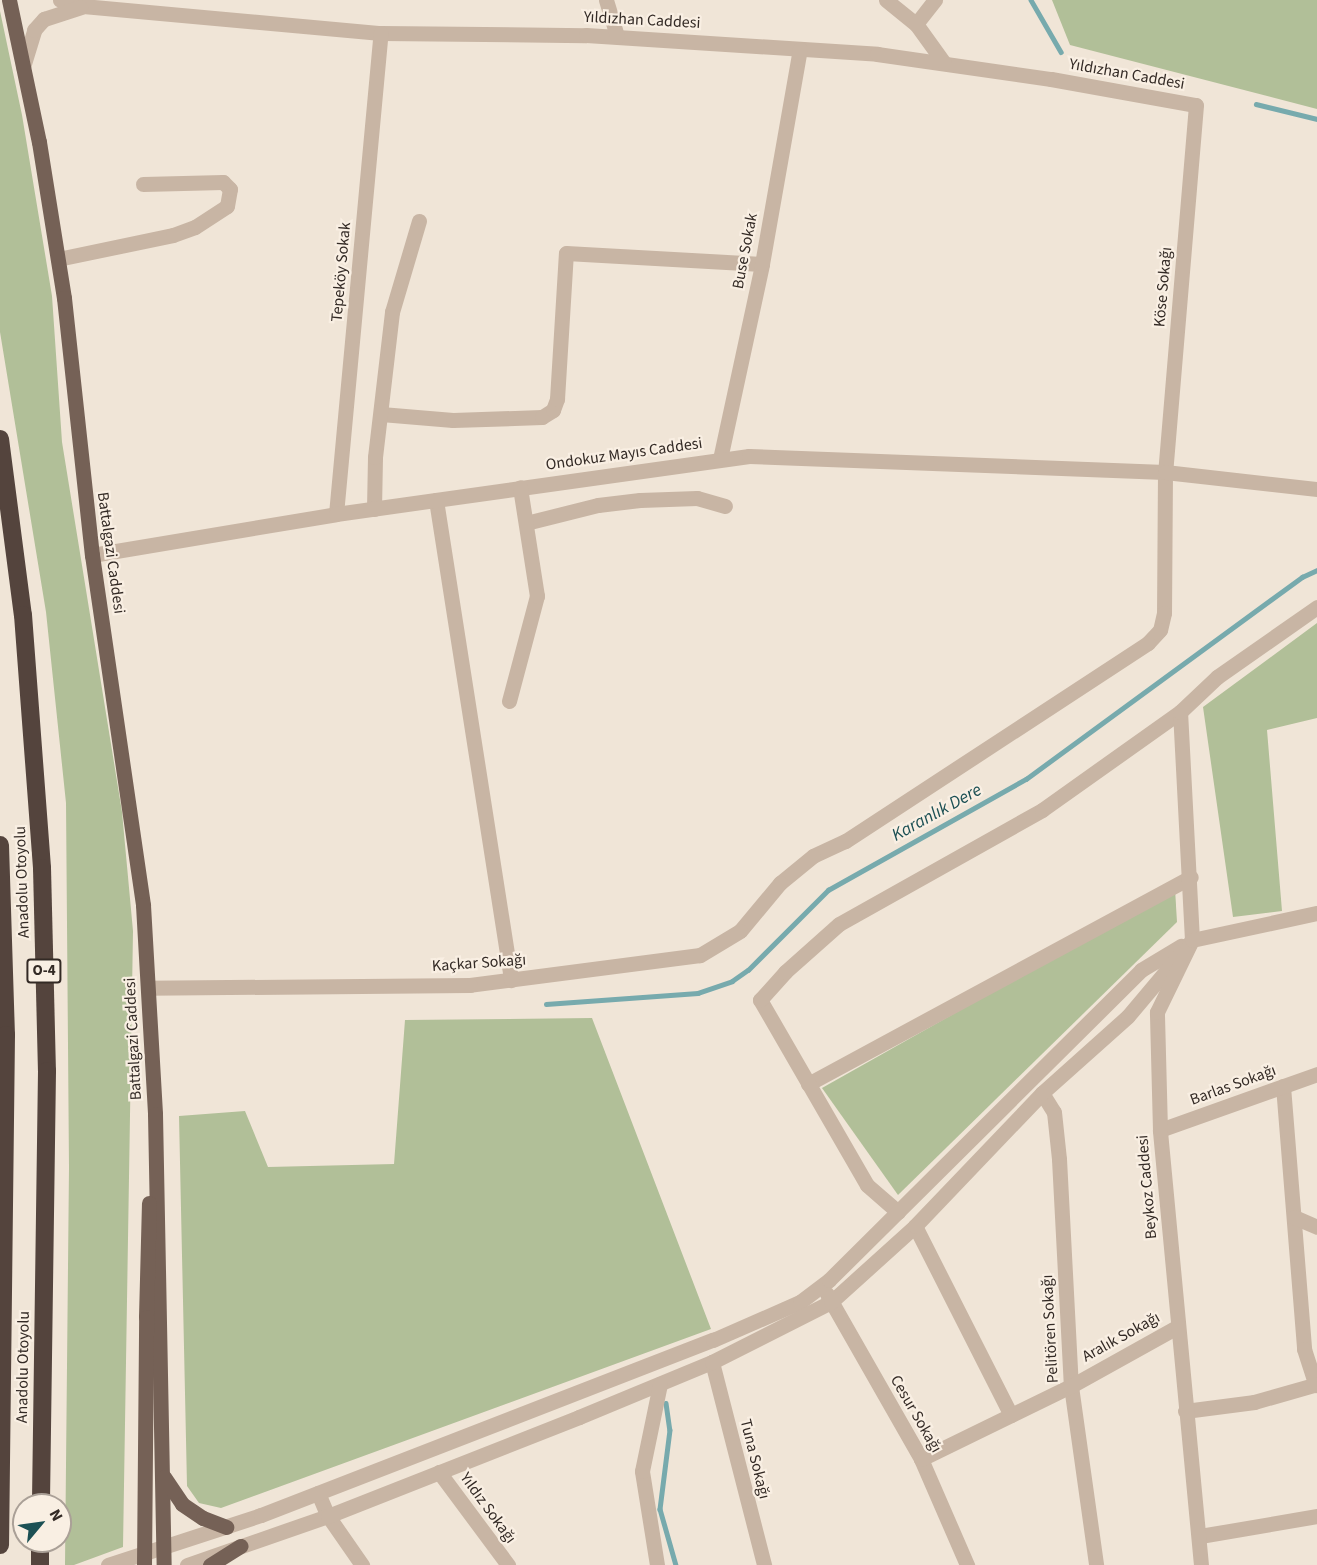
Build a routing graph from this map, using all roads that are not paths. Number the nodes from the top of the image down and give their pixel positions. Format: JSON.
{"nodes":[{"id":1,"x":9,"y":0,"type":"edge"},
{"id":2,"x":60,"y":0,"type":"edge"},
{"id":3,"x":606,"y":0,"type":"edge"},
{"id":4,"x":886,"y":0,"type":"edge"},
{"id":5,"x":935,"y":0,"type":"edge"},
{"id":6,"x":82,"y":6,"type":"junction"},
{"id":7,"x":916,"y":24,"type":"junction"},
{"id":8,"x":381,"y":33,"type":"junction"},
{"id":9,"x":617,"y":36,"type":"junction"},
{"id":10,"x":800,"y":49,"type":"junction"},
{"id":11,"x":944,"y":63,"type":"junction"},
{"id":12,"x":23,"y":67,"type":"junction"},
{"id":13,"x":1196,"y":105,"type":"joint"},
{"id":14,"x":143,"y":183,"type":"dead end"},
{"id":15,"x":419,"y":221,"type":"dead end"},
{"id":16,"x":58,"y":259,"type":"junction"},
{"id":17,"x":762,"y":264,"type":"junction"},
{"id":18,"x":381,"y":414,"type":"junction"},
{"id":19,"x":0,"y":440,"type":"edge"},
{"id":20,"x":720,"y":459,"type":"junction"},
{"id":21,"x":1165,"y":472,"type":"junction"},
{"id":22,"x":520,"y":487,"type":"junction"},
{"id":23,"x":1317,"y":489,"type":"edge"},
{"id":24,"x":436,"y":500,"type":"junction"},
{"id":25,"x":725,"y":506,"type":"dead end"},
{"id":26,"x":374,"y":509,"type":"junction"},
{"id":27,"x":336,"y":514,"type":"junction"},
{"id":28,"x":526,"y":523,"type":"junction"},
{"id":29,"x":92,"y":555,"type":"junction"},
{"id":30,"x":1317,"y":608,"type":"edge"},
{"id":31,"x":509,"y":701,"type":"dead end"},
{"id":32,"x":1180,"y":712,"type":"junction"},
{"id":33,"x":0,"y":845,"type":"edge"},
{"id":34,"x":1191,"y":877,"type":"junction"},
{"id":35,"x":780,"y":883,"type":"joint"},
{"id":36,"x":1317,"y":913,"type":"edge"},
{"id":37,"x":1192,"y":940,"type":"junction"},
{"id":38,"x":511,"y":980,"type":"junction"},
{"id":39,"x":148,"y":988,"type":"junction"},
{"id":40,"x":1317,"y":1074,"type":"edge"},
{"id":41,"x":808,"y":1084,"type":"junction"},
{"id":42,"x":1283,"y":1086,"type":"junction"},
{"id":43,"x":1042,"y":1093,"type":"junction"},
{"id":44,"x":155,"y":1114,"type":"junction"},
{"id":45,"x":1160,"y":1130,"type":"junction"},
{"id":46,"x":898,"y":1212,"type":"junction"},
{"id":47,"x":1294,"y":1216,"type":"junction"},
{"id":48,"x":915,"y":1226,"type":"junction"},
{"id":49,"x":1317,"y":1227,"type":"edge"},
{"id":50,"x":822,"y":1286,"type":"junction"},
{"id":51,"x":831,"y":1302,"type":"junction"},
{"id":52,"x":1177,"y":1327,"type":"junction"},
{"id":53,"x":712,"y":1362,"type":"junction"},
{"id":54,"x":660,"y":1384,"type":"junction"},
{"id":55,"x":1316,"y":1385,"type":"edge"},
{"id":56,"x":1071,"y":1386,"type":"junction"},
{"id":57,"x":1185,"y":1411,"type":"junction"},
{"id":58,"x":1011,"y":1415,"type":"junction"},
{"id":59,"x":921,"y":1459,"type":"junction"},
{"id":60,"x":440,"y":1472,"type":"junction"},
{"id":61,"x":164,"y":1477,"type":"junction"},
{"id":62,"x":40,"y":1493,"type":"edge"},
{"id":63,"x":318,"y":1493,"type":"junction"},
{"id":64,"x":328,"y":1516,"type":"junction"},
{"id":65,"x":1317,"y":1516,"type":"edge"},
{"id":66,"x":226,"y":1527,"type":"junction"},
{"id":67,"x":1200,"y":1536,"type":"junction"},
{"id":68,"x":0,"y":1545,"type":"edge"},
{"id":69,"x":241,"y":1546,"type":"junction"},
{"id":70,"x":164,"y":1549,"type":"junction"},
{"id":71,"x":108,"y":1565,"type":"edge"},
{"id":72,"x":144,"y":1565,"type":"edge"},
{"id":73,"x":164,"y":1565,"type":"edge"},
{"id":74,"x":187,"y":1565,"type":"edge"},
{"id":75,"x":210,"y":1565,"type":"edge"},
{"id":76,"x":362,"y":1565,"type":"edge"},
{"id":77,"x":508,"y":1565,"type":"edge"},
{"id":78,"x":657,"y":1565,"type":"edge"},
{"id":79,"x":764,"y":1565,"type":"edge"},
{"id":80,"x":967,"y":1565,"type":"edge"},
{"id":81,"x":1096,"y":1565,"type":"edge"},
{"id":82,"x":1201,"y":1565,"type":"edge"}],
"edges":[{"from":1,"to":12,"type":"main road","name":"Battalgazi Caddesi"},
{"from":2,"to":6,"type":"street","name":"Yıldızhan Caddesi"},
{"from":3,"to":9,"type":"street"},
{"from":4,"to":7,"type":"street"},
{"from":5,"to":7,"type":"street"},
{"from":6,"to":8,"type":"street","name":"Yıldızhan Caddesi"},
{"from":6,"to":12,"type":"street"},
{"from":7,"to":11,"type":"street"},
{"from":8,"to":9,"type":"street","name":"Yıldızhan Caddesi"},
{"from":8,"to":27,"type":"street","name":"Tepeköy Sokak"},
{"from":9,"to":10,"type":"street","name":"Yıldızhan Caddesi"},
{"from":10,"to":11,"type":"street","name":"Yıldızhan Caddesi"},
{"from":10,"to":17,"type":"street","name":"Buse Sokak"},
{"from":11,"to":13,"type":"street","name":"Yıldızhan Caddesi"},
{"from":12,"to":16,"type":"main road","name":"Battalgazi Caddesi"},
{"from":13,"to":21,"type":"street","name":"Köse Sokağı"},
{"from":14,"to":16,"type":"street"},
{"from":15,"to":18,"type":"street"},
{"from":16,"to":29,"type":"main road","name":"Battalgazi Caddesi"},
{"from":17,"to":18,"type":"street"},
{"from":17,"to":20,"type":"street","name":"Buse Sokak"},
{"from":18,"to":26,"type":"street"},
{"from":19,"to":62,"type":"highway","name":"Anadolu Otoyolu","number":"O-4"},
{"from":20,"to":21,"type":"street","name":"Ondokuz Mayıs Caddesi"},
{"from":20,"to":22,"type":"street","name":"Ondokuz Mayıs Caddesi"},
{"from":21,"to":23,"type":"street","name":"Ondokuz Mayıs Caddesi"},
{"from":21,"to":35,"type":"street","name":"Köse Sokağı"},
{"from":22,"to":24,"type":"street","name":"Ondokuz Mayıs Caddesi"},
{"from":22,"to":28,"type":"street"},
{"from":24,"to":26,"type":"street","name":"Ondokuz Mayıs Caddesi"},
{"from":24,"to":38,"type":"street"},
{"from":25,"to":28,"type":"street"},
{"from":26,"to":27,"type":"street","name":"Ondokuz Mayıs Caddesi"},
{"from":27,"to":29,"type":"street","name":"Ondokuz Mayıs Caddesi"},
{"from":28,"to":31,"type":"street"},
{"from":29,"to":39,"type":"main road","name":"Battalgazi Caddesi"},
{"from":30,"to":32,"type":"street"},
{"from":32,"to":34,"type":"street"},
{"from":32,"to":41,"type":"street"},
{"from":33,"to":68,"type":"highway","name":"Anadolu Otoyolu","number":"O-4"},
{"from":34,"to":37,"type":"street"},
{"from":34,"to":41,"type":"street"},
{"from":35,"to":38,"type":"street","name":"Kaçkar Sokağı"},
{"from":36,"to":37,"type":"street"},
{"from":37,"to":43,"type":"street"},
{"from":37,"to":45,"type":"street","name":"Beykoz Caddesi"},
{"from":37,"to":46,"type":"street"},
{"from":38,"to":39,"type":"street","name":"Kaçkar Sokağı"},
{"from":39,"to":44,"type":"main road","name":"Battalgazi Caddesi"},
{"from":40,"to":42,"type":"street","name":"Barlas Sokağı"},
{"from":41,"to":46,"type":"street"},
{"from":42,"to":45,"type":"street","name":"Barlas Sokağı"},
{"from":42,"to":47,"type":"street"},
{"from":43,"to":48,"type":"street"},
{"from":43,"to":56,"type":"street","name":"Pelitören Sokağı"},
{"from":44,"to":61,"type":"main road","name":"Battalgazi Caddesi"},
{"from":44,"to":72,"type":"main road","name":"Battalgazi Caddesi","bridge":true},
{"from":45,"to":52,"type":"street","name":"Beykoz Caddesi"},
{"from":46,"to":50,"type":"street"},
{"from":47,"to":49,"type":"street"},
{"from":47,"to":55,"type":"street"},
{"from":48,"to":51,"type":"street"},
{"from":48,"to":58,"type":"street"},
{"from":50,"to":51,"type":"street","name":"Cesur Sokağı"},
{"from":50,"to":63,"type":"street"},
{"from":51,"to":53,"type":"street"},
{"from":51,"to":59,"type":"street","name":"Cesur Sokağı"},
{"from":52,"to":56,"type":"street","name":"Aralık Sokağı"},
{"from":52,"to":57,"type":"street","name":"Beykoz Caddesi"},
{"from":53,"to":54,"type":"street"},
{"from":53,"to":79,"type":"street","name":"Tuna Sokağı"},
{"from":54,"to":60,"type":"street"},
{"from":54,"to":78,"type":"street"},
{"from":55,"to":57,"type":"street"},
{"from":56,"to":58,"type":"street","name":"Aralık Sokağı"},
{"from":56,"to":81,"type":"street","name":"Pelitören Sokağı"},
{"from":57,"to":67,"type":"street","name":"Beykoz Caddesi"},
{"from":58,"to":59,"type":"street","name":"Aralık Sokağı"},
{"from":59,"to":80,"type":"street","name":"Cesur Sokağı"},
{"from":60,"to":64,"type":"street"},
{"from":60,"to":77,"type":"street","name":"Yıldız Sokağı"},
{"from":61,"to":66,"type":"main road"},
{"from":61,"to":70,"type":"main road","name":"Battalgazi Caddesi"},
{"from":63,"to":64,"type":"street"},
{"from":63,"to":66,"type":"street"},
{"from":64,"to":69,"type":"street"},
{"from":64,"to":76,"type":"street"},
{"from":65,"to":67,"type":"street"},
{"from":66,"to":70,"type":"street"},
{"from":67,"to":82,"type":"street","name":"Beykoz Caddesi"},
{"from":69,"to":74,"type":"street"},
{"from":69,"to":75,"type":"main road"},
{"from":70,"to":71,"type":"street"},
{"from":70,"to":73,"type":"main road","name":"Battalgazi Caddesi"}]}
